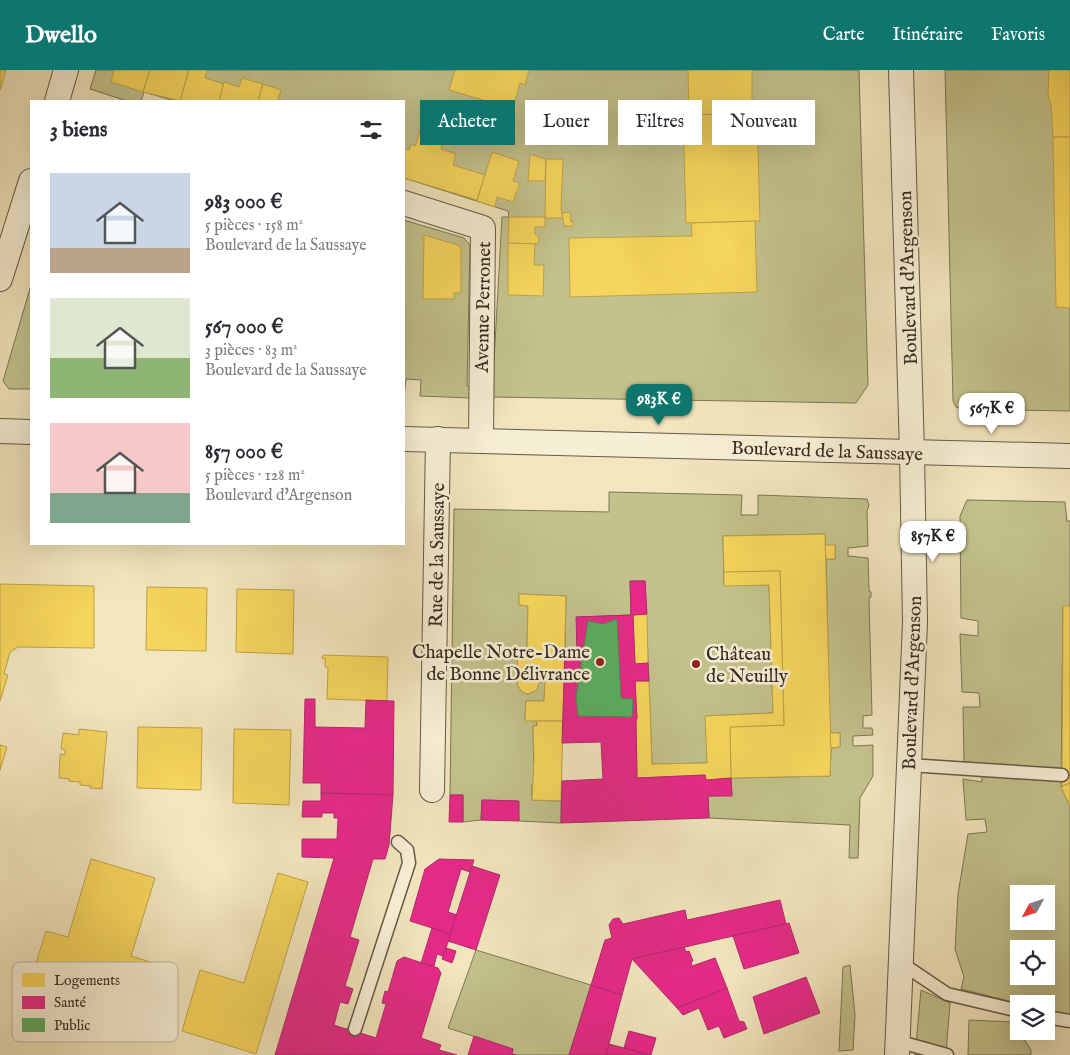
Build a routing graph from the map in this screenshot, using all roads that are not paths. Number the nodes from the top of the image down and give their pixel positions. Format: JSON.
{"nodes":[{"id":1,"x":66,"y":70,"type":"edge"},
{"id":2,"x":900,"y":70,"type":"edge"},
{"id":3,"x":65,"y":99,"type":"edge"},
{"id":4,"x":30,"y":184,"type":"edge"},
{"id":5,"x":405,"y":203,"type":"edge"},
{"id":6,"x":0,"y":279,"type":"edge"},
{"id":7,"x":0,"y":432,"type":"edge"},
{"id":8,"x":30,"y":432,"type":"edge"},
{"id":9,"x":405,"y":439,"type":"edge"},
{"id":10,"x":438,"y":439,"type":"junction"},
{"id":11,"x":481,"y":440,"type":"junction"},
{"id":12,"x":912,"y":453,"type":"junction"},
{"id":13,"x":1070,"y":456,"type":"edge"},
{"id":14,"x":909,"y":765,"type":"junction"},
{"id":15,"x":1062,"y":775,"type":"dead end"},
{"id":16,"x":432,"y":790,"type":"dead end"},
{"id":17,"x":398,"y":842,"type":"dead end"},
{"id":18,"x":901,"y":963,"type":"junction"},
{"id":19,"x":1010,"y":1009,"type":"edge"},
{"id":20,"x":1055,"y":1018,"type":"edge"},
{"id":21,"x":1070,"y":1021,"type":"edge"},
{"id":22,"x":355,"y":1029,"type":"dead end"},
{"id":23,"x":897,"y":1048,"type":"edge"},
{"id":24,"x":947,"y":1055,"type":"edge"}],
"edges":[{"from":1,"to":3,"type":"street"},
{"from":2,"to":12,"type":"street","name":"Boulevard d'Argenson"},
{"from":4,"to":6,"type":"street"},
{"from":5,"to":11,"type":"street","name":"Avenue Perronet"},
{"from":7,"to":8,"type":"street"},
{"from":9,"to":10,"type":"street","name":"Boulevard de la Saussaye"},
{"from":10,"to":11,"type":"street","name":"Boulevard de la Saussaye"},
{"from":10,"to":16,"type":"street","name":"Rue de la Saussaye"},
{"from":11,"to":12,"type":"street","name":"Boulevard de la Saussaye"},
{"from":12,"to":13,"type":"street","name":"Boulevard de la Saussaye"},
{"from":12,"to":14,"type":"street","name":"Boulevard d'Argenson"},
{"from":14,"to":15,"type":"lane"},
{"from":14,"to":18,"type":"street","name":"Boulevard d'Argenson"},
{"from":17,"to":22,"type":"lane"},
{"from":18,"to":19,"type":"lane"},
{"from":18,"to":23,"type":"street","name":"Boulevard d'Argenson"},
{"from":20,"to":21,"type":"lane"},
{"from":23,"to":24,"type":"lane"}]}
